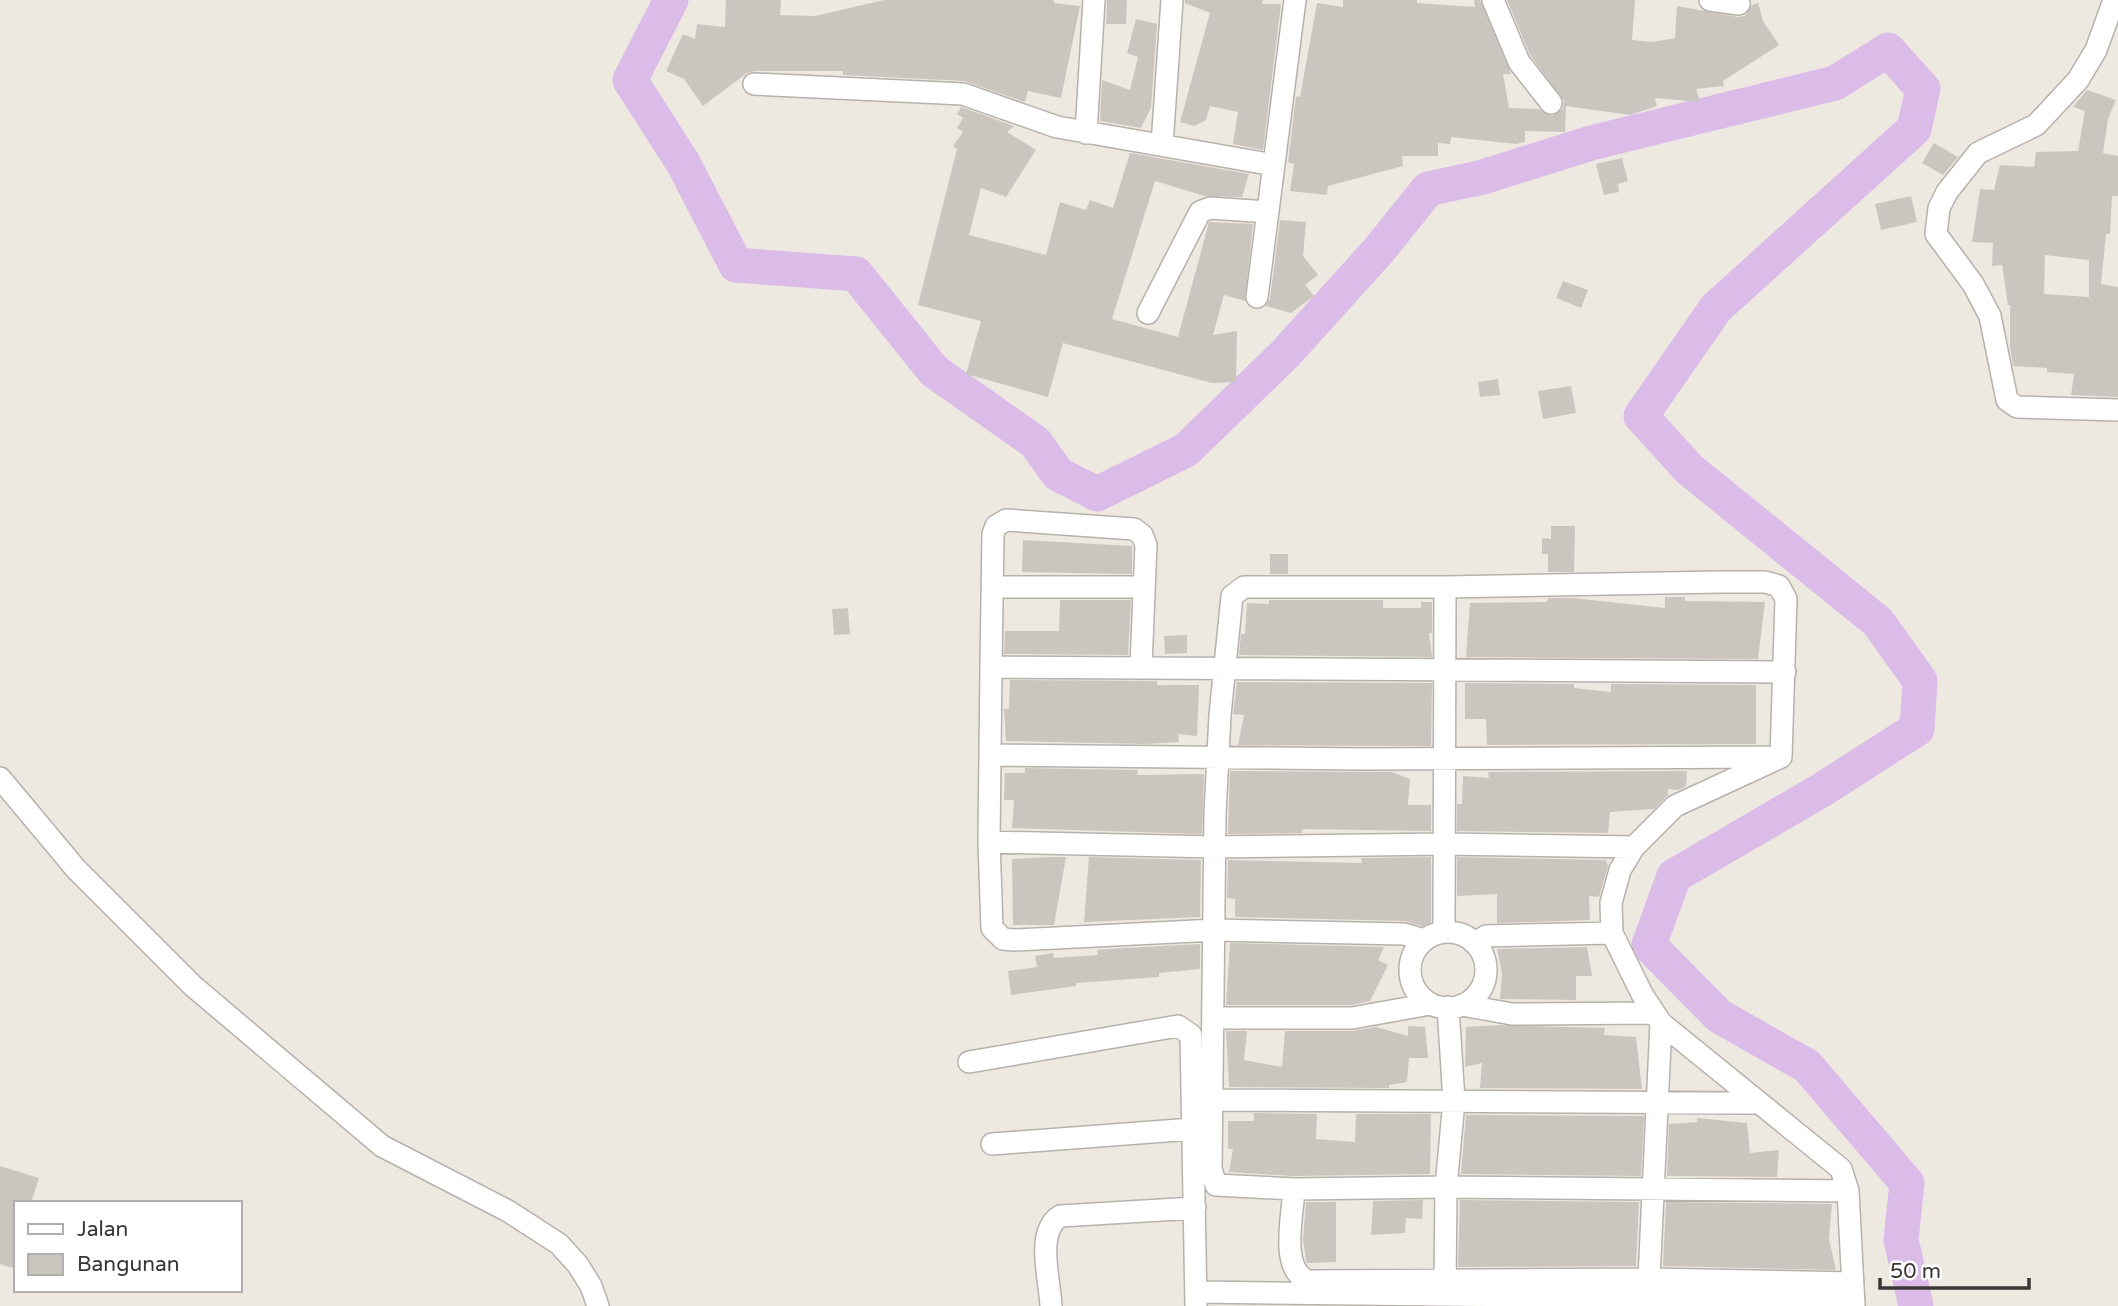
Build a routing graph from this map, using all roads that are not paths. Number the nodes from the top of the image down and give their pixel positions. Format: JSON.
{"nodes":[{"id":1,"x":1094,"y":0,"type":"edge"},
{"id":2,"x":1172,"y":0,"type":"edge"},
{"id":3,"x":1295,"y":0,"type":"edge"},
{"id":4,"x":1493,"y":0,"type":"edge"},
{"id":5,"x":1710,"y":0,"type":"edge"},
{"id":6,"x":2114,"y":0,"type":"edge"},
{"id":7,"x":1739,"y":4,"type":"dead end"},
{"id":8,"x":754,"y":84,"type":"dead end"},
{"id":9,"x":1551,"y":103,"type":"dead end"},
{"id":10,"x":1086,"y":133,"type":"junction"},
{"id":11,"x":1162,"y":145,"type":"junction"},
{"id":12,"x":1274,"y":165,"type":"junction"},
{"id":13,"x":1268,"y":212,"type":"junction"},
{"id":14,"x":1257,"y":297,"type":"dead end"},
{"id":15,"x":1148,"y":313,"type":"dead end"},
{"id":16,"x":2118,"y":410,"type":"edge"},
{"id":17,"x":992,"y":587,"type":"junction"},
{"id":18,"x":1144,"y":587,"type":"junction"},
{"id":19,"x":1445,"y":587,"type":"junction"},
{"id":20,"x":1141,"y":666,"type":"junction"},
{"id":21,"x":1224,"y":666,"type":"junction"},
{"id":22,"x":991,"y":667,"type":"junction"},
{"id":23,"x":1446,"y":670,"type":"junction"},
{"id":24,"x":1785,"y":672,"type":"junction"},
{"id":25,"x":992,"y":755,"type":"junction"},
{"id":26,"x":1217,"y":757,"type":"junction"},
{"id":27,"x":1781,"y":757,"type":"junction"},
{"id":28,"x":1447,"y":758,"type":"junction"},
{"id":29,"x":0,"y":778,"type":"edge"},
{"id":30,"x":989,"y":842,"type":"junction"},
{"id":31,"x":1445,"y":844,"type":"junction"},
{"id":32,"x":1214,"y":847,"type":"junction"},
{"id":33,"x":1634,"y":847,"type":"junction"},
{"id":34,"x":1214,"y":930,"type":"junction"},
{"id":35,"x":1612,"y":933,"type":"junction"},
{"id":36,"x":1434,"y":936,"type":"junction"},
{"id":37,"x":1474,"y":943,"type":"junction"},
{"id":38,"x":1447,"y":1005,"type":"junction"},
{"id":39,"x":1213,"y":1018,"type":"junction"},
{"id":40,"x":1657,"y":1018,"type":"junction"},
{"id":41,"x":969,"y":1062,"type":"dead end"},
{"id":42,"x":1211,"y":1100,"type":"junction"},
{"id":43,"x":1454,"y":1101,"type":"junction"},
{"id":44,"x":1658,"y":1103,"type":"junction"},
{"id":45,"x":1757,"y":1103,"type":"junction"},
{"id":46,"x":1192,"y":1129,"type":"junction"},
{"id":47,"x":992,"y":1144,"type":"dead end"},
{"id":48,"x":1446,"y":1187,"type":"junction"},
{"id":49,"x":1294,"y":1189,"type":"junction"},
{"id":50,"x":1652,"y":1189,"type":"junction"},
{"id":51,"x":1848,"y":1191,"type":"junction"},
{"id":52,"x":1269,"y":1200,"type":"dead end"},
{"id":53,"x":1195,"y":1202,"type":"junction"},
{"id":54,"x":1649,"y":1279,"type":"junction"},
{"id":55,"x":1445,"y":1293,"type":"edge"},
{"id":56,"x":1541,"y":1294,"type":"edge"},
{"id":57,"x":1854,"y":1297,"type":"edge"},
{"id":58,"x":1196,"y":1299,"type":"edge"},
{"id":59,"x":598,"y":1306,"type":"edge"},
{"id":60,"x":1058,"y":1306,"type":"edge"}],
"edges":[{"from":1,"to":10,"type":"street"},
{"from":2,"to":11,"type":"street"},
{"from":3,"to":12,"type":"street"},
{"from":4,"to":9,"type":"street"},
{"from":5,"to":7,"type":"street"},
{"from":6,"to":16,"type":"street"},
{"from":8,"to":10,"type":"street"},
{"from":10,"to":11,"type":"street"},
{"from":11,"to":12,"type":"street"},
{"from":12,"to":13,"type":"street"},
{"from":13,"to":14,"type":"street"},
{"from":13,"to":15,"type":"street"},
{"from":17,"to":18,"type":"street"},
{"from":17,"to":18,"type":"street"},
{"from":17,"to":22,"type":"street"},
{"from":18,"to":20,"type":"street"},
{"from":19,"to":21,"type":"street"},
{"from":19,"to":23,"type":"street"},
{"from":19,"to":24,"type":"street"},
{"from":20,"to":21,"type":"street"},
{"from":20,"to":22,"type":"street"},
{"from":21,"to":23,"type":"street"},
{"from":21,"to":26,"type":"street"},
{"from":22,"to":25,"type":"street"},
{"from":23,"to":24,"type":"street"},
{"from":23,"to":28,"type":"street"},
{"from":24,"to":27,"type":"street"},
{"from":25,"to":26,"type":"street"},
{"from":25,"to":30,"type":"street"},
{"from":26,"to":28,"type":"street"},
{"from":26,"to":32,"type":"street"},
{"from":27,"to":28,"type":"street"},
{"from":27,"to":33,"type":"street"},
{"from":28,"to":31,"type":"street"},
{"from":29,"to":59,"type":"street"},
{"from":30,"to":32,"type":"street"},
{"from":30,"to":34,"type":"street"},
{"from":31,"to":32,"type":"street"},
{"from":31,"to":33,"type":"street"},
{"from":31,"to":36,"type":"street"},
{"from":32,"to":34,"type":"street"},
{"from":33,"to":35,"type":"street"},
{"from":34,"to":36,"type":"street"},
{"from":34,"to":39,"type":"street"},
{"from":35,"to":37,"type":"street"},
{"from":35,"to":40,"type":"street"},
{"from":36,"to":37,"type":"street"},
{"from":36,"to":38,"type":"street"},
{"from":37,"to":38,"type":"street"},
{"from":38,"to":39,"type":"street"},
{"from":38,"to":40,"type":"street"},
{"from":38,"to":43,"type":"street"},
{"from":39,"to":42,"type":"street"},
{"from":40,"to":44,"type":"street"},
{"from":40,"to":45,"type":"street"},
{"from":41,"to":46,"type":"street"},
{"from":42,"to":43,"type":"street"},
{"from":42,"to":49,"type":"street"},
{"from":43,"to":44,"type":"street"},
{"from":43,"to":48,"type":"street"},
{"from":44,"to":45,"type":"street"},
{"from":44,"to":50,"type":"street"},
{"from":45,"to":51,"type":"street"},
{"from":46,"to":47,"type":"street"},
{"from":46,"to":53,"type":"street"},
{"from":48,"to":49,"type":"street"},
{"from":48,"to":50,"type":"street"},
{"from":48,"to":55,"type":"street"},
{"from":49,"to":55,"type":"street"},
{"from":50,"to":51,"type":"street"},
{"from":50,"to":54,"type":"street"},
{"from":51,"to":57,"type":"street"},
{"from":52,"to":53,"type":"street"},
{"from":53,"to":58,"type":"street"},
{"from":53,"to":60,"type":"street"},
{"from":54,"to":56,"type":"street"},
{"from":54,"to":57,"type":"street"},
{"from":55,"to":56,"type":"street"},
{"from":55,"to":58,"type":"street"},
{"from":56,"to":57,"type":"street"}]}
